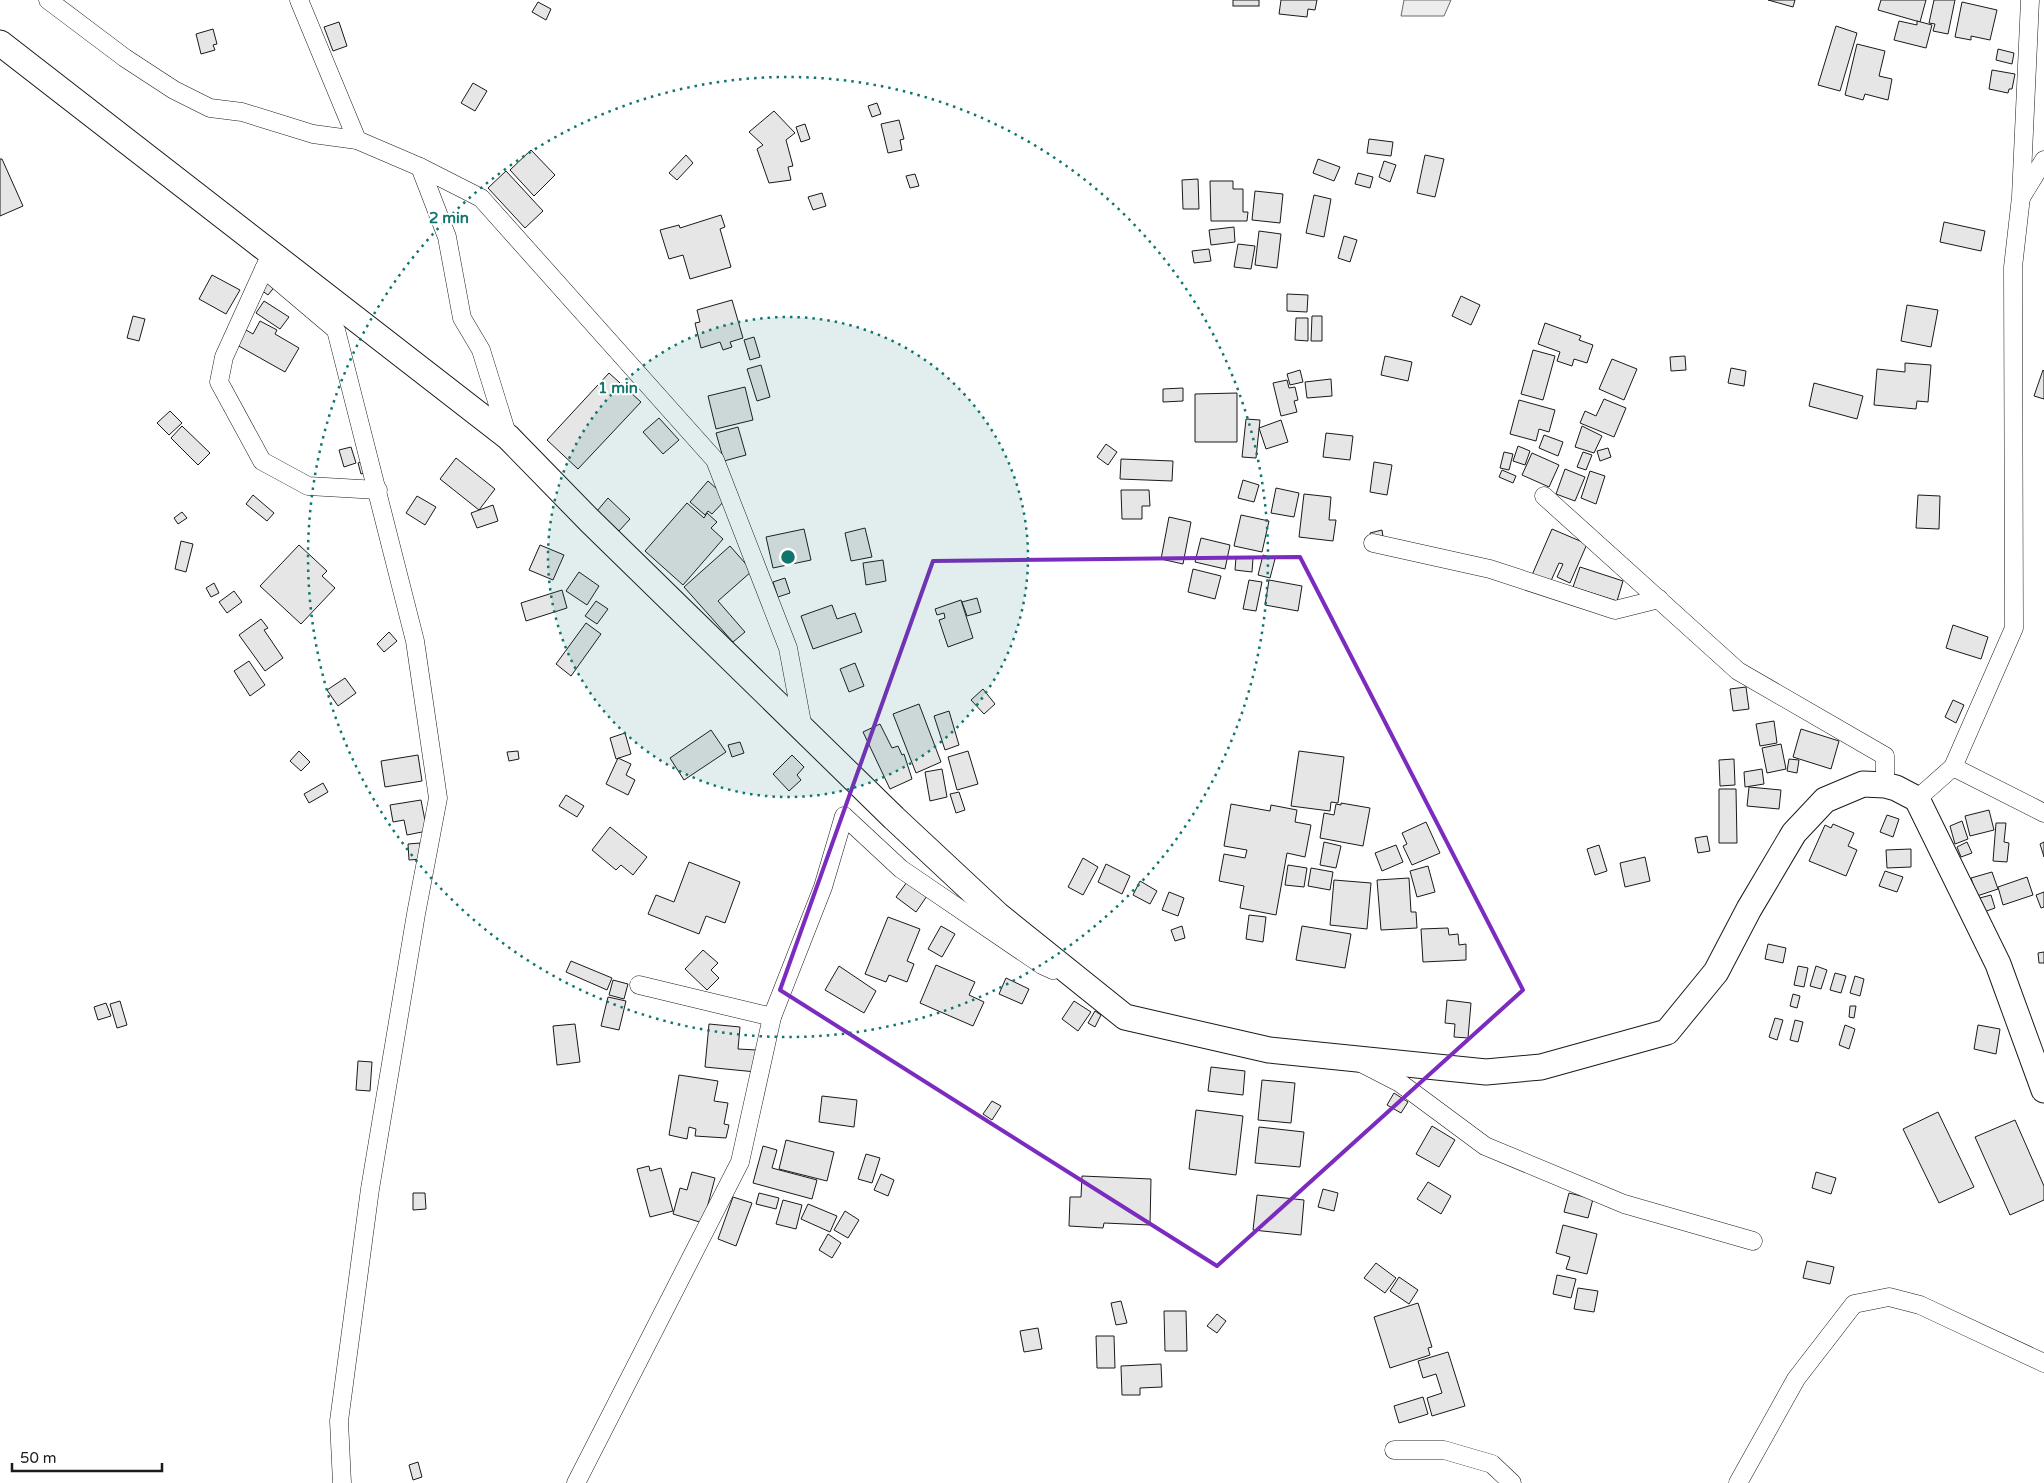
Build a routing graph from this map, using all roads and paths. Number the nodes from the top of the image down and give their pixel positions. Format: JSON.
{"nodes":[{"id":1,"x":48,"y":0,"type":"edge"},
{"id":2,"x":299,"y":0,"type":"edge"},
{"id":3,"x":2030,"y":0,"type":"edge"},
{"id":4,"x":0,"y":43,"type":"edge"},
{"id":5,"x":357,"y":140,"type":"junction"},
{"id":6,"x":2044,"y":160,"type":"edge"},
{"id":7,"x":420,"y":168,"type":"junction"},
{"id":8,"x":2021,"y":197,"type":"junction"},
{"id":9,"x":268,"y":261,"type":"junction"},
{"id":10,"x":508,"y":437,"type":"junction"},
{"id":11,"x":378,"y":490,"type":"junction"},
{"id":12,"x":1544,"y":496,"type":"dead end"},
{"id":13,"x":1373,"y":543,"type":"dead end"},
{"id":14,"x":1660,"y":599,"type":"junction"},
{"id":15,"x":803,"y":728,"type":"junction"},
{"id":16,"x":1952,"y":767,"type":"junction"},
{"id":17,"x":1885,"y":785,"type":"junction"},
{"id":18,"x":1917,"y":799,"type":"junction"},
{"id":19,"x":2044,"y":813,"type":"edge"},
{"id":20,"x":1086,"y":984,"type":"junction"},
{"id":21,"x":639,"y":985,"type":"dead end"},
{"id":22,"x":772,"y":1017,"type":"junction"},
{"id":23,"x":1354,"y":1058,"type":"junction"},
{"id":24,"x":2044,"y":1090,"type":"edge"},
{"id":25,"x":1753,"y":1241,"type":"dead end"},
{"id":26,"x":2044,"y":1363,"type":"edge"},
{"id":27,"x":1394,"y":1450,"type":"dead end"},
{"id":28,"x":342,"y":1483,"type":"edge"},
{"id":29,"x":576,"y":1483,"type":"edge"},
{"id":30,"x":1512,"y":1483,"type":"edge"},
{"id":31,"x":1738,"y":1483,"type":"edge"}],
"edges":[{"from":1,"to":5,"type":"street"},
{"from":2,"to":5,"type":"street"},
{"from":3,"to":8,"type":"street"},
{"from":4,"to":9,"type":"street"},
{"from":5,"to":7,"type":"street"},
{"from":6,"to":8,"type":"street"},
{"from":7,"to":10,"type":"street"},
{"from":7,"to":15,"type":"street"},
{"from":8,"to":16,"type":"street"},
{"from":9,"to":10,"type":"street"},
{"from":9,"to":11,"type":"street"},
{"from":9,"to":11,"type":"street"},
{"from":10,"to":15,"type":"street"},
{"from":11,"to":28,"type":"street"},
{"from":12,"to":14,"type":"street"},
{"from":13,"to":14,"type":"street"},
{"from":14,"to":17,"type":"street"},
{"from":15,"to":20,"type":"street"},
{"from":16,"to":18,"type":"street"},
{"from":16,"to":19,"type":"street"},
{"from":17,"to":18,"type":"street"},
{"from":17,"to":23,"type":"street"},
{"from":18,"to":24,"type":"street"},
{"from":20,"to":22,"type":"street"},
{"from":20,"to":23,"type":"street"},
{"from":21,"to":22,"type":"street"},
{"from":22,"to":29,"type":"street"},
{"from":23,"to":25,"type":"street"},
{"from":26,"to":31,"type":"street"},
{"from":27,"to":30,"type":"street"}]}
